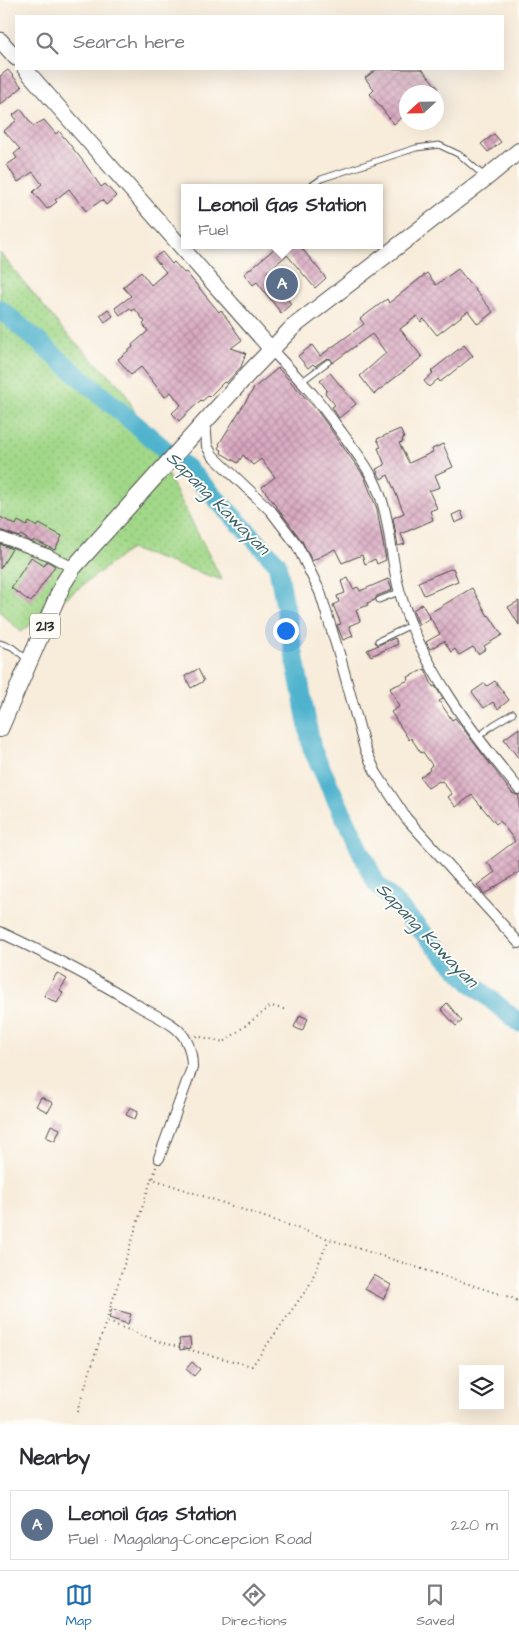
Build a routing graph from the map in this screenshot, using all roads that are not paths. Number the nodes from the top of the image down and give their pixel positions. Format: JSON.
{"nodes":[{"id":1,"x":0,"y":40,"type":"edge"},
{"id":2,"x":15,"y":57,"type":"edge"},
{"id":3,"x":26,"y":70,"type":"edge"},
{"id":4,"x":519,"y":150,"type":"edge"},
{"id":5,"x":486,"y":178,"type":"junction"},
{"id":6,"x":314,"y":184,"type":"edge"},
{"id":7,"x":181,"y":241,"type":"edge"},
{"id":8,"x":188,"y":249,"type":"edge"},
{"id":9,"x":270,"y":349,"type":"junction"},
{"id":10,"x":328,"y":362,"type":"dead end"},
{"id":11,"x":301,"y":382,"type":"junction"},
{"id":12,"x":201,"y":427,"type":"junction"},
{"id":13,"x":0,"y":537,"type":"edge"},
{"id":14,"x":73,"y":568,"type":"junction"},
{"id":15,"x":399,"y":592,"type":"junction"},
{"id":16,"x":379,"y":600,"type":"dead end"},
{"id":17,"x":411,"y":625,"type":"junction"},
{"id":18,"x":378,"y":641,"type":"dead end"},
{"id":19,"x":0,"y":643,"type":"edge"},
{"id":20,"x":30,"y":661,"type":"junction"},
{"id":21,"x":513,"y":713,"type":"dead end"},
{"id":22,"x":0,"y":729,"type":"edge"},
{"id":23,"x":478,"y":737,"type":"junction"},
{"id":24,"x":515,"y":777,"type":"edge"},
{"id":25,"x":519,"y":789,"type":"edge"},
{"id":26,"x":0,"y":932,"type":"edge"},
{"id":27,"x":519,"y":943,"type":"edge"},
{"id":28,"x":159,"y":1158,"type":"road end"}],
"edges":[{"from":1,"to":2,"type":"main road"},
{"from":3,"to":7,"type":"main road"},
{"from":4,"to":5,"type":"main road","number":"213"},
{"from":5,"to":6,"type":"lane"},
{"from":5,"to":9,"type":"main road","number":"213"},
{"from":8,"to":9,"type":"main road"},
{"from":9,"to":11,"type":"street"},
{"from":9,"to":12,"type":"main road","number":"213"},
{"from":10,"to":11,"type":"lane"},
{"from":11,"to":15,"type":"street"},
{"from":12,"to":14,"type":"main road","number":"213"},
{"from":12,"to":27,"type":"street"},
{"from":13,"to":14,"type":"street"},
{"from":14,"to":20,"type":"main road","number":"213"},
{"from":15,"to":16,"type":"lane"},
{"from":15,"to":17,"type":"street"},
{"from":17,"to":18,"type":"lane"},
{"from":17,"to":23,"type":"street"},
{"from":19,"to":20,"type":"lane"},
{"from":20,"to":22,"type":"main road","number":"213"},
{"from":21,"to":23,"type":"lane"},
{"from":23,"to":24,"type":"street"},
{"from":24,"to":25,"type":"street"},
{"from":26,"to":28,"type":"street"}]}
